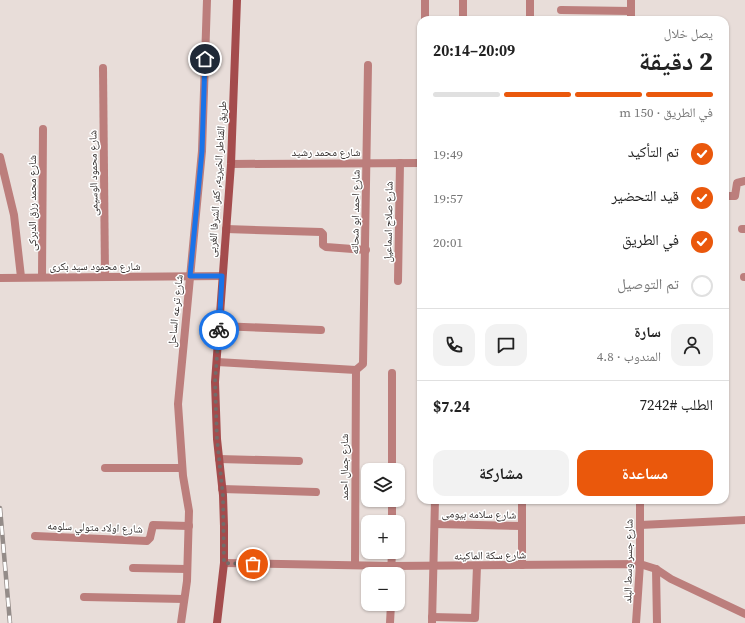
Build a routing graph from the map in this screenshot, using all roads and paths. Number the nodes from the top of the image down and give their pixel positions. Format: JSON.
{"nodes":[{"id":1,"x":207,"y":0,"type":"edge"},
{"id":2,"x":237,"y":0,"type":"edge"},
{"id":3,"x":425,"y":0,"type":"edge"},
{"id":4,"x":463,"y":0,"type":"edge"},
{"id":5,"x":530,"y":0,"type":"edge"},
{"id":6,"x":631,"y":0,"type":"edge"},
{"id":7,"x":561,"y":10,"type":"dead end"},
{"id":8,"x":425,"y":16,"type":"edge"},
{"id":9,"x":463,"y":16,"type":"edge"},
{"id":10,"x":530,"y":16,"type":"edge"},
{"id":11,"x":631,"y":16,"type":"edge"},
{"id":12,"x":368,"y":65,"type":"dead end"},
{"id":13,"x":102,"y":68,"type":"dead end"},
{"id":14,"x":43,"y":129,"type":"dead end"},
{"id":15,"x":0,"y":157,"type":"edge"},
{"id":16,"x":367,"y":163,"type":"junction"},
{"id":17,"x":400,"y":163,"type":"junction"},
{"id":18,"x":417,"y":163,"type":"edge"},
{"id":19,"x":231,"y":164,"type":"junction"},
{"id":20,"x":745,"y":181,"type":"edge"},
{"id":21,"x":729,"y":196,"type":"edge"},
{"id":22,"x":226,"y":229,"type":"junction"},
{"id":23,"x":366,"y":250,"type":"junction"},
{"id":24,"x":105,"y":276,"type":"junction"},
{"id":25,"x":191,"y":276,"type":"junction"},
{"id":26,"x":222,"y":276,"type":"junction"},
{"id":27,"x":21,"y":277,"type":"junction"},
{"id":28,"x":42,"y":277,"type":"junction"},
{"id":29,"x":0,"y":278,"type":"edge"},
{"id":30,"x":398,"y":281,"type":"dead end"},
{"id":31,"x":219,"y":326,"type":"junction"},
{"id":32,"x":321,"y":330,"type":"dead end"},
{"id":33,"x":216,"y":362,"type":"junction"},
{"id":34,"x":356,"y":370,"type":"junction"},
{"id":35,"x":392,"y":373,"type":"dead end"},
{"id":36,"x":219,"y":459,"type":"junction"},
{"id":37,"x":299,"y":461,"type":"dead end"},
{"id":38,"x":392,"y":463,"type":"edge"},
{"id":39,"x":105,"y":468,"type":"dead end"},
{"id":40,"x":182,"y":468,"type":"junction"},
{"id":41,"x":222,"y":489,"type":"junction"},
{"id":42,"x":316,"y":492,"type":"dead end"},
{"id":43,"x":435,"y":504,"type":"edge"},
{"id":44,"x":522,"y":504,"type":"edge"},
{"id":45,"x":640,"y":504,"type":"edge"},
{"id":46,"x":745,"y":520,"type":"edge"},
{"id":47,"x":435,"y":524,"type":"junction"},
{"id":48,"x":640,"y":525,"type":"junction"},
{"id":49,"x":189,"y":526,"type":"junction"},
{"id":50,"x":522,"y":526,"type":"junction"},
{"id":51,"x":35,"y":536,"type":"dead end"},
{"id":52,"x":224,"y":563,"type":"junction"},
{"id":53,"x":640,"y":564,"type":"junction"},
{"id":54,"x":522,"y":565,"type":"junction"},
{"id":55,"x":355,"y":566,"type":"junction"},
{"id":56,"x":434,"y":566,"type":"junction"},
{"id":57,"x":477,"y":566,"type":"junction"},
{"id":58,"x":364,"y":567,"type":"edge"},
{"id":59,"x":133,"y":568,"type":"dead end"},
{"id":60,"x":187,"y":569,"type":"junction"},
{"id":61,"x":405,"y":569,"type":"edge"},
{"id":62,"x":656,"y":569,"type":"junction"},
{"id":63,"x":84,"y":597,"type":"dead end"},
{"id":64,"x":184,"y":599,"type":"junction"},
{"id":65,"x":391,"y":611,"type":"edge"},
{"id":66,"x":745,"y":614,"type":"edge"},
{"id":67,"x":432,"y":620,"type":"edge"},
{"id":68,"x":181,"y":623,"type":"edge"},
{"id":69,"x":217,"y":623,"type":"edge"},
{"id":70,"x":390,"y":623,"type":"edge"},
{"id":71,"x":636,"y":623,"type":"edge"},
{"id":72,"x":657,"y":623,"type":"edge"}],
"edges":[{"from":1,"to":25,"type":"street","name":"شارع ترعه الساحل"},
{"from":2,"to":19,"type":"street","name":"طريق القناطر الخيريه, كفر الشرفا الغربى"},
{"from":3,"to":8,"type":"street"},
{"from":4,"to":9,"type":"street"},
{"from":5,"to":10,"type":"street"},
{"from":6,"to":11,"type":"street"},
{"from":7,"to":11,"type":"street"},
{"from":12,"to":16,"type":"street","name":"شارع احمد ابو شحاته"},
{"from":13,"to":24,"type":"street","name":"شارع محمود الوسيمى"},
{"from":14,"to":28,"type":"street","name":"شارع محمد رزق الدبركى"},
{"from":15,"to":27,"type":"street"},
{"from":16,"to":17,"type":"street","name":"شارع محمد رشيد"},
{"from":16,"to":19,"type":"street","name":"شارع محمد رشيد"},
{"from":16,"to":23,"type":"street","name":"شارع احمد ابو شحاته"},
{"from":17,"to":18,"type":"street","name":"شارع محمد رشيد"},
{"from":17,"to":30,"type":"street","name":"شارع صلاح اسماعيل"},
{"from":19,"to":22,"type":"street","name":"طريق القناطر الخيريه, كفر الشرفا الغربى"},
{"from":20,"to":21,"type":"street"},
{"from":22,"to":23,"type":"street"},
{"from":22,"to":26,"type":"street","name":"طريق القناطر الخيريه, كفر الشرفا الغربى"},
{"from":23,"to":34,"type":"street","name":"شارع احمد ابو شحاته"},
{"from":24,"to":25,"type":"street","name":"شارع محمود سيد بكرى"},
{"from":24,"to":28,"type":"street","name":"شارع محمود سيد بكرى"},
{"from":25,"to":26,"type":"street","name":"شارع محمود سيد بكرى"},
{"from":25,"to":40,"type":"street","name":"شارع ترعه الساحل"},
{"from":26,"to":31,"type":"street","name":"طريق القناطر الخيريه, كفر الشرفا الغربى"},
{"from":27,"to":28,"type":"street","name":"شارع محمود سيد بكرى"},
{"from":27,"to":29,"type":"street","name":"شارع محمود سيد بكرى"},
{"from":31,"to":32,"type":"street"},
{"from":31,"to":33,"type":"street","name":"طريق القناطر الخيريه, كفر الشرفا الغربى"},
{"from":33,"to":34,"type":"street"},
{"from":33,"to":36,"type":"street","name":"طريق القناطر الخيريه, كفر الشرفا الغربى"},
{"from":34,"to":55,"type":"street","name":"شارع جمال احمد"},
{"from":35,"to":38,"type":"street"},
{"from":36,"to":37,"type":"street"},
{"from":36,"to":41,"type":"street","name":"طريق القناطر الخيريه, كفر الشرفا الغربى"},
{"from":39,"to":40,"type":"street"},
{"from":40,"to":49,"type":"street","name":"شارع ترعه الساحل"},
{"from":41,"to":42,"type":"street"},
{"from":41,"to":52,"type":"street","name":"طريق القناطر الخيريه, كفر الشرفا الغربى"},
{"from":43,"to":47,"type":"street"},
{"from":44,"to":50,"type":"street"},
{"from":45,"to":48,"type":"street","name":"شارع جسر وسط البلد"},
{"from":46,"to":48,"type":"street"},
{"from":47,"to":50,"type":"street","name":"شارع سلامه بيومى"},
{"from":47,"to":56,"type":"street"},
{"from":48,"to":53,"type":"street","name":"شارع جسر وسط البلد"},
{"from":49,"to":51,"type":"street","name":"شارع اولاد متولي سلومه"},
{"from":49,"to":60,"type":"street","name":"شارع ترعه الساحل"},
{"from":50,"to":54,"type":"street"},
{"from":52,"to":55,"type":"street","name":"شارع سكة الماكينه"},
{"from":52,"to":69,"type":"street","name":"طريق القناطر الخيريه, كفر الشرفا الغربى"},
{"from":53,"to":54,"type":"street","name":"شارع سكة الماكينه"},
{"from":53,"to":62,"type":"street","name":"شارع سكة الماكينه"},
{"from":53,"to":71,"type":"street","name":"شارع جسر وسط البلد"},
{"from":54,"to":57,"type":"street","name":"شارع سكة الماكينه"},
{"from":55,"to":58,"type":"street","name":"شارع سكة الماكينه"},
{"from":56,"to":57,"type":"street","name":"شارع سكة الماكينه"},
{"from":56,"to":61,"type":"street","name":"شارع سكة الماكينه"},
{"from":56,"to":67,"type":"street"},
{"from":57,"to":67,"type":"street"},
{"from":59,"to":60,"type":"street"},
{"from":60,"to":64,"type":"street","name":"شارع ترعه الساحل"},
{"from":62,"to":66,"type":"street","name":"شارع سكة الماكينه"},
{"from":62,"to":72,"type":"street"},
{"from":63,"to":64,"type":"street"},
{"from":64,"to":68,"type":"street","name":"شارع ترعه الساحل"},
{"from":65,"to":70,"type":"street"}]}
